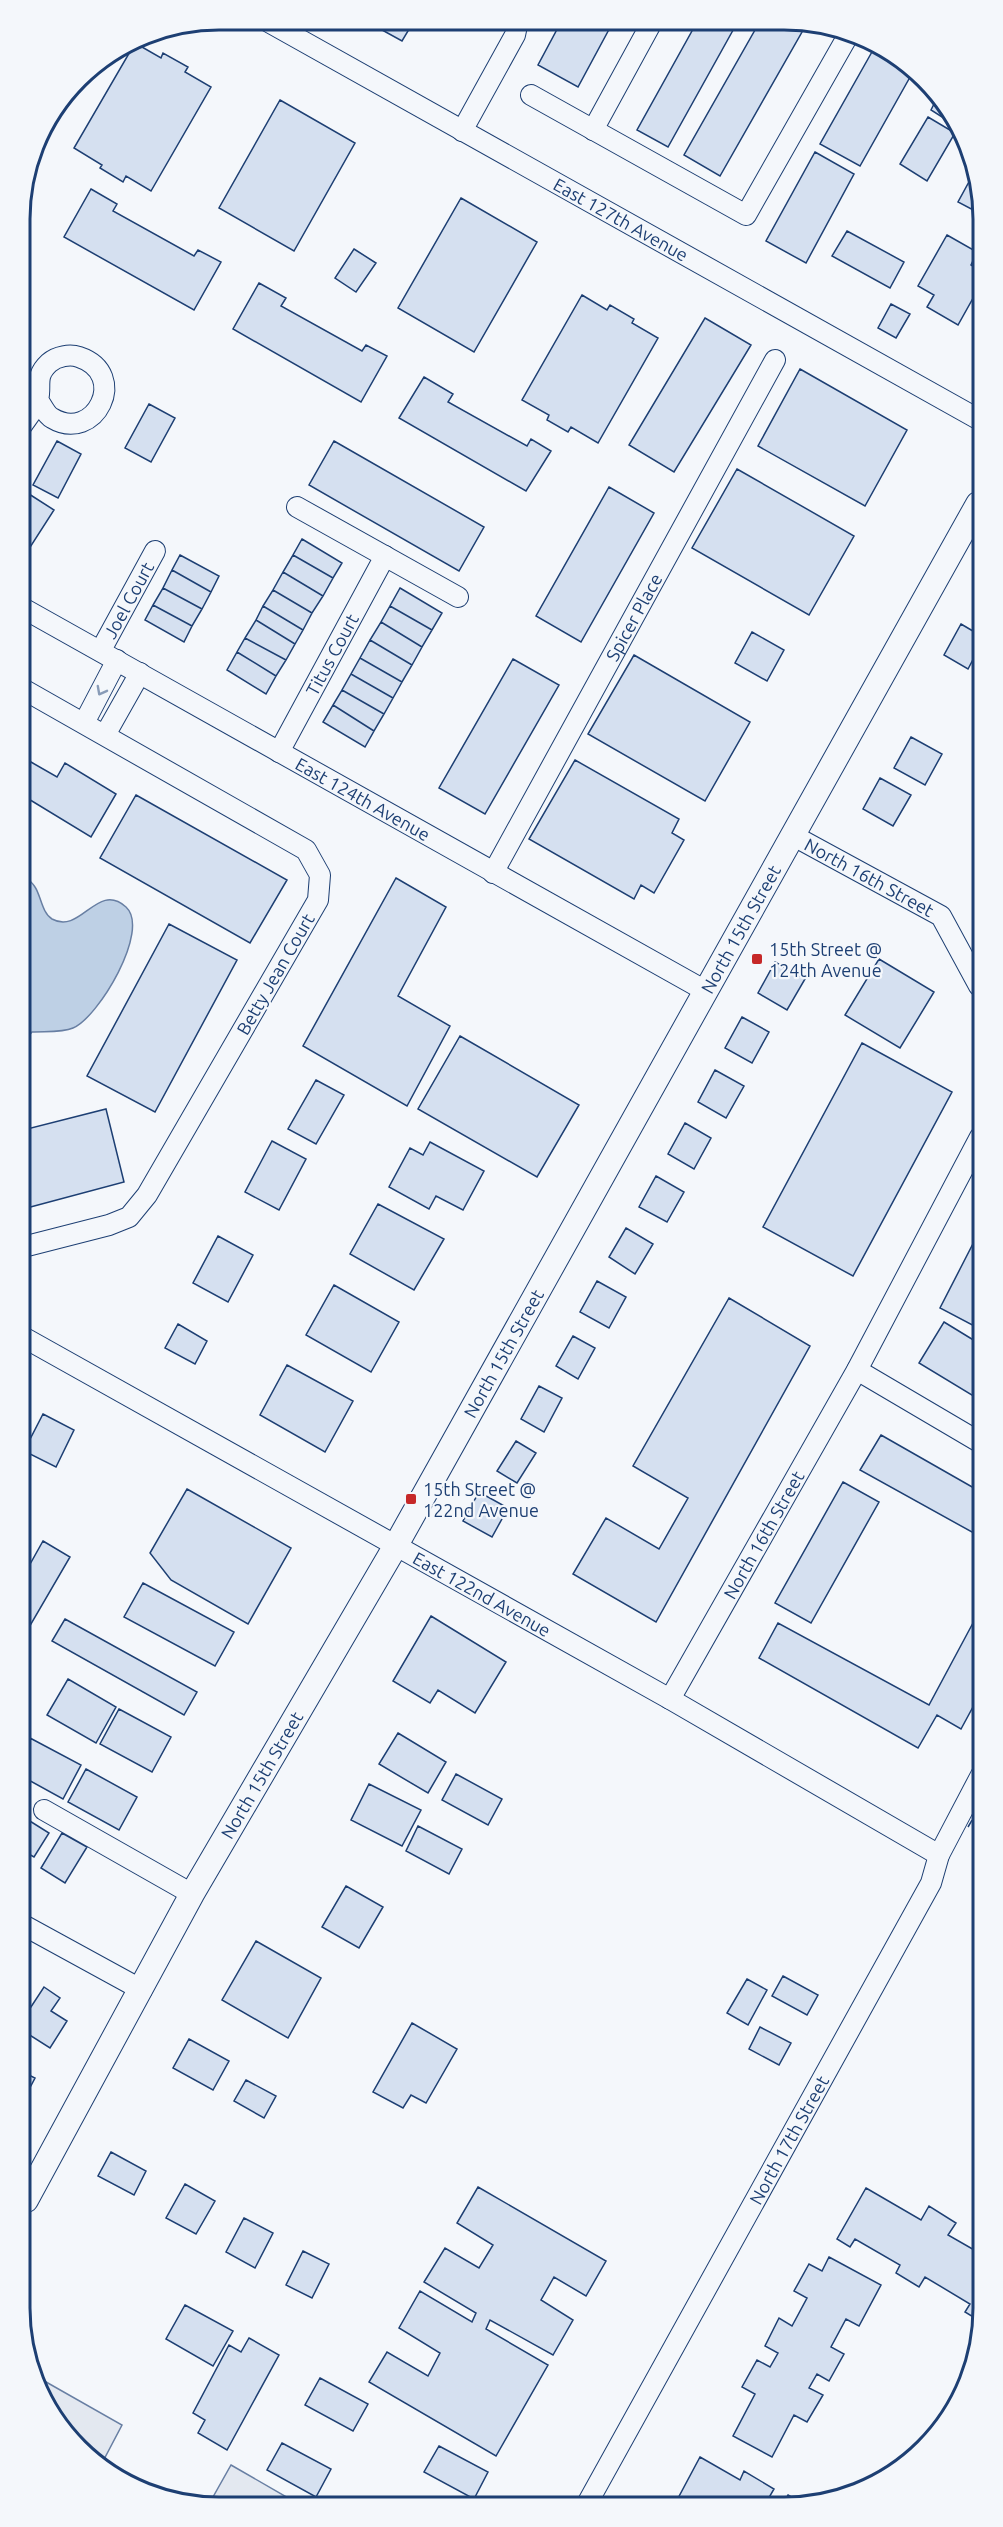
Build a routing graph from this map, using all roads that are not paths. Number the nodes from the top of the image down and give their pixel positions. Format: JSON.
{"nodes":[{"id":1,"x":283,"y":30,"type":"edge"},
{"id":2,"x":516,"y":30,"type":"edge"},
{"id":3,"x":648,"y":30,"type":"edge"},
{"id":4,"x":845,"y":40,"type":"edge"},
{"id":5,"x":531,"y":95,"type":"dead end"},
{"id":6,"x":593,"y":130,"type":"junction"},
{"id":7,"x":462,"y":131,"type":"junction"},
{"id":8,"x":775,"y":360,"type":"dead end"},
{"id":9,"x":38,"y":400,"type":"dead end"},
{"id":10,"x":30,"y":413,"type":"edge"},
{"id":11,"x":973,"y":416,"type":"edge"},
{"id":12,"x":297,"y":507,"type":"dead end"},
{"id":13,"x":973,"y":513,"type":"edge"},
{"id":14,"x":155,"y":551,"type":"dead end"},
{"id":15,"x":385,"y":556,"type":"junction"},
{"id":16,"x":458,"y":597,"type":"dead end"},
{"id":17,"x":30,"y":612,"type":"edge"},
{"id":18,"x":109,"y":655,"type":"junction"},
{"id":19,"x":140,"y":673,"type":"junction"},
{"id":20,"x":30,"y":693,"type":"edge"},
{"id":21,"x":84,"y":723,"type":"junction"},
{"id":22,"x":105,"y":735,"type":"junction"},
{"id":23,"x":279,"y":752,"type":"junction"},
{"id":24,"x":792,"y":835,"type":"junction"},
{"id":25,"x":493,"y":873,"type":"junction"},
{"id":26,"x":973,"y":975,"type":"edge"},
{"id":27,"x":704,"y":990,"type":"junction"},
{"id":28,"x":973,"y":1150,"type":"edge"},
{"id":29,"x":30,"y":1245,"type":"edge"},
{"id":30,"x":30,"y":1341,"type":"edge"},
{"id":31,"x":856,"y":1370,"type":"junction"},
{"id":32,"x":973,"y":1438,"type":"edge"},
{"id":33,"x":395,"y":1547,"type":"junction"},
{"id":34,"x":670,"y":1699,"type":"junction"},
{"id":35,"x":973,"y":1790,"type":"edge"},
{"id":36,"x":44,"y":1810,"type":"dead end"},
{"id":37,"x":939,"y":1855,"type":"junction"},
{"id":38,"x":192,"y":1894,"type":"junction"},
{"id":39,"x":30,"y":1929,"type":"edge"},
{"id":40,"x":142,"y":1990,"type":"junction"},
{"id":41,"x":30,"y":2193,"type":"edge"},
{"id":42,"x":591,"y":2497,"type":"edge"}],
"edges":[{"from":1,"to":7,"type":"street","name":"East 127th Avenue"},
{"from":2,"to":7,"type":"street"},
{"from":3,"to":6,"type":"street"},
{"from":4,"to":6,"type":"street"},
{"from":5,"to":6,"type":"street"},
{"from":7,"to":11,"type":"street","name":"East 127th Avenue"},
{"from":8,"to":25,"type":"street","name":"Spicer Place"},
{"from":9,"to":10,"type":"street"},
{"from":12,"to":15,"type":"street"},
{"from":13,"to":24,"type":"street","name":"North 15th Street"},
{"from":14,"to":18,"type":"street","name":"Joel Court"},
{"from":15,"to":16,"type":"street"},
{"from":15,"to":23,"type":"street","name":"Titus Court"},
{"from":17,"to":18,"type":"street","name":"East 124th Avenue"},
{"from":18,"to":19,"type":"street","name":"East 124th Avenue"},
{"from":18,"to":21,"type":"street","name":"Joel Court","one_way":true},
{"from":19,"to":22,"type":"street"},
{"from":19,"to":23,"type":"street","name":"East 124th Avenue"},
{"from":20,"to":21,"type":"street","name":"Betty Jean Court"},
{"from":21,"to":22,"type":"street","name":"Betty Jean Court"},
{"from":22,"to":29,"type":"street","name":"Betty Jean Court"},
{"from":23,"to":25,"type":"street","name":"East 124th Avenue"},
{"from":24,"to":26,"type":"street","name":"North 16th Street"},
{"from":24,"to":27,"type":"street","name":"North 15th Street"},
{"from":25,"to":27,"type":"street","name":"East 124th Avenue"},
{"from":27,"to":33,"type":"street","name":"North 15th Street"},
{"from":28,"to":31,"type":"street","name":"North 16th Street"},
{"from":30,"to":33,"type":"street","name":"East 122nd Avenue"},
{"from":31,"to":32,"type":"street"},
{"from":31,"to":34,"type":"street","name":"North 16th Street"},
{"from":33,"to":34,"type":"street","name":"East 122nd Avenue"},
{"from":33,"to":38,"type":"street","name":"North 15th Street"},
{"from":34,"to":37,"type":"street","name":"East 122nd Avenue"},
{"from":35,"to":37,"type":"street","name":"North 17th Street"},
{"from":36,"to":38,"type":"street"},
{"from":37,"to":42,"type":"street","name":"North 17th Street"},
{"from":38,"to":40,"type":"street","name":"North 15th Street"},
{"from":39,"to":40,"type":"street"},
{"from":40,"to":41,"type":"street","name":"North 15th Street"}]}
